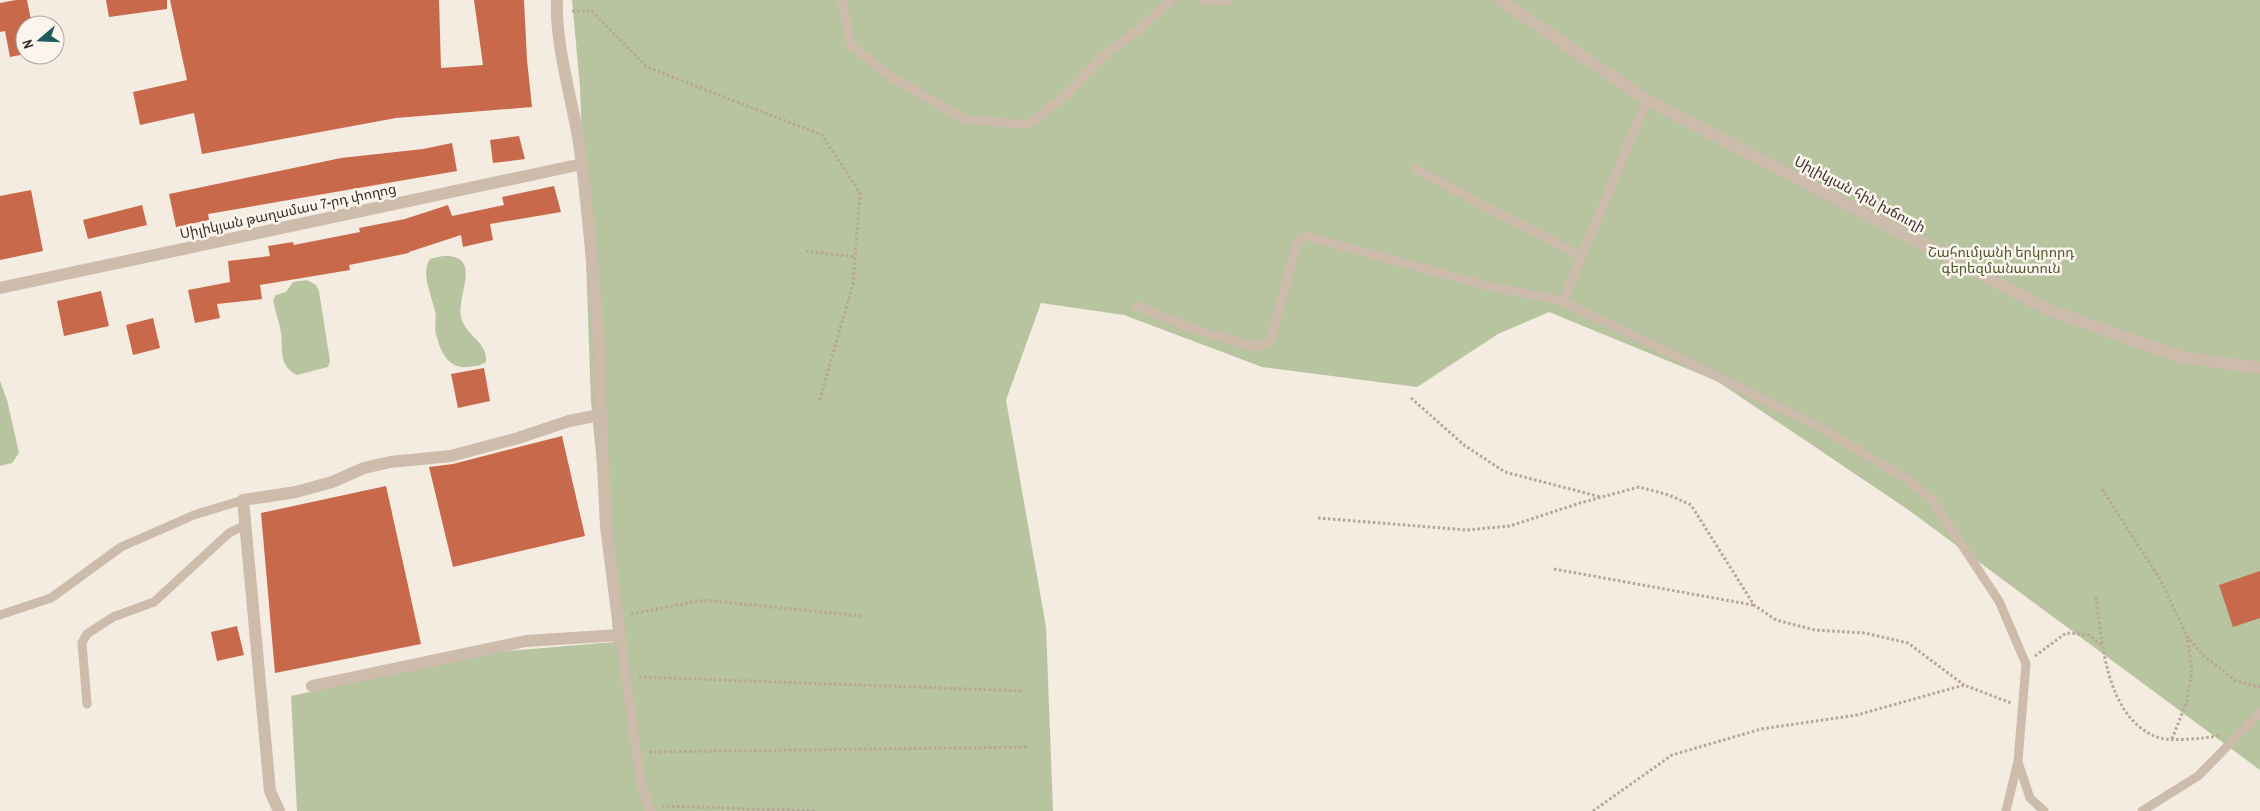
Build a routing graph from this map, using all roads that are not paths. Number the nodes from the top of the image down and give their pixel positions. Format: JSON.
{"nodes":[{"id":1,"x":842,"y":0,"type":"edge"},
{"id":2,"x":1171,"y":0,"type":"edge"},
{"id":3,"x":1202,"y":0,"type":"edge"},
{"id":4,"x":1226,"y":0,"type":"edge"},
{"id":5,"x":1500,"y":0,"type":"edge"},
{"id":6,"x":557,"y":6,"type":"edge"},
{"id":7,"x":1647,"y":100,"type":"junction"},
{"id":8,"x":582,"y":164,"type":"junction"},
{"id":9,"x":1416,"y":169,"type":"dead end"},
{"id":10,"x":1582,"y":257,"type":"junction"},
{"id":11,"x":0,"y":288,"type":"edge"},
{"id":12,"x":1563,"y":300,"type":"junction"},
{"id":13,"x":1136,"y":306,"type":"dead end"},
{"id":14,"x":2260,"y":368,"type":"edge"},
{"id":15,"x":600,"y":415,"type":"junction"},
{"id":16,"x":243,"y":500,"type":"junction"},
{"id":17,"x":245,"y":525,"type":"junction"},
{"id":18,"x":0,"y":615,"type":"edge"},
{"id":19,"x":620,"y":635,"type":"junction"},
{"id":20,"x":312,"y":686,"type":"dead end"},
{"id":21,"x":87,"y":704,"type":"dead end"},
{"id":22,"x":2260,"y":713,"type":"edge"},
{"id":23,"x":2018,"y":762,"type":"junction"},
{"id":24,"x":650,"y":808,"type":"edge"},
{"id":25,"x":279,"y":811,"type":"edge"},
{"id":26,"x":2006,"y":811,"type":"edge"},
{"id":27,"x":2044,"y":811,"type":"edge"},
{"id":28,"x":2142,"y":811,"type":"edge"}],
"edges":[{"from":1,"to":2,"type":"lane"},
{"from":3,"to":4,"type":"lane"},
{"from":5,"to":7,"type":"street","name":"Սիլիկյան հին խճուղի"},
{"from":6,"to":8,"type":"street"},
{"from":7,"to":10,"type":"lane"},
{"from":7,"to":14,"type":"street","name":"Սիլիկյան հին խճուղի"},
{"from":8,"to":11,"type":"street","name":"Սիլիկյան թաղամաս 7-րդ փողոց"},
{"from":8,"to":15,"type":"street"},
{"from":9,"to":10,"type":"lane"},
{"from":10,"to":12,"type":"lane"},
{"from":12,"to":13,"type":"lane"},
{"from":12,"to":23,"type":"lane"},
{"from":15,"to":16,"type":"street"},
{"from":15,"to":19,"type":"street"},
{"from":16,"to":17,"type":"street"},
{"from":16,"to":18,"type":"lane"},
{"from":17,"to":21,"type":"lane"},
{"from":17,"to":25,"type":"street"},
{"from":19,"to":20,"type":"street"},
{"from":19,"to":24,"type":"lane"},
{"from":22,"to":28,"type":"lane"},
{"from":23,"to":26,"type":"lane"},
{"from":23,"to":27,"type":"lane"}]}
